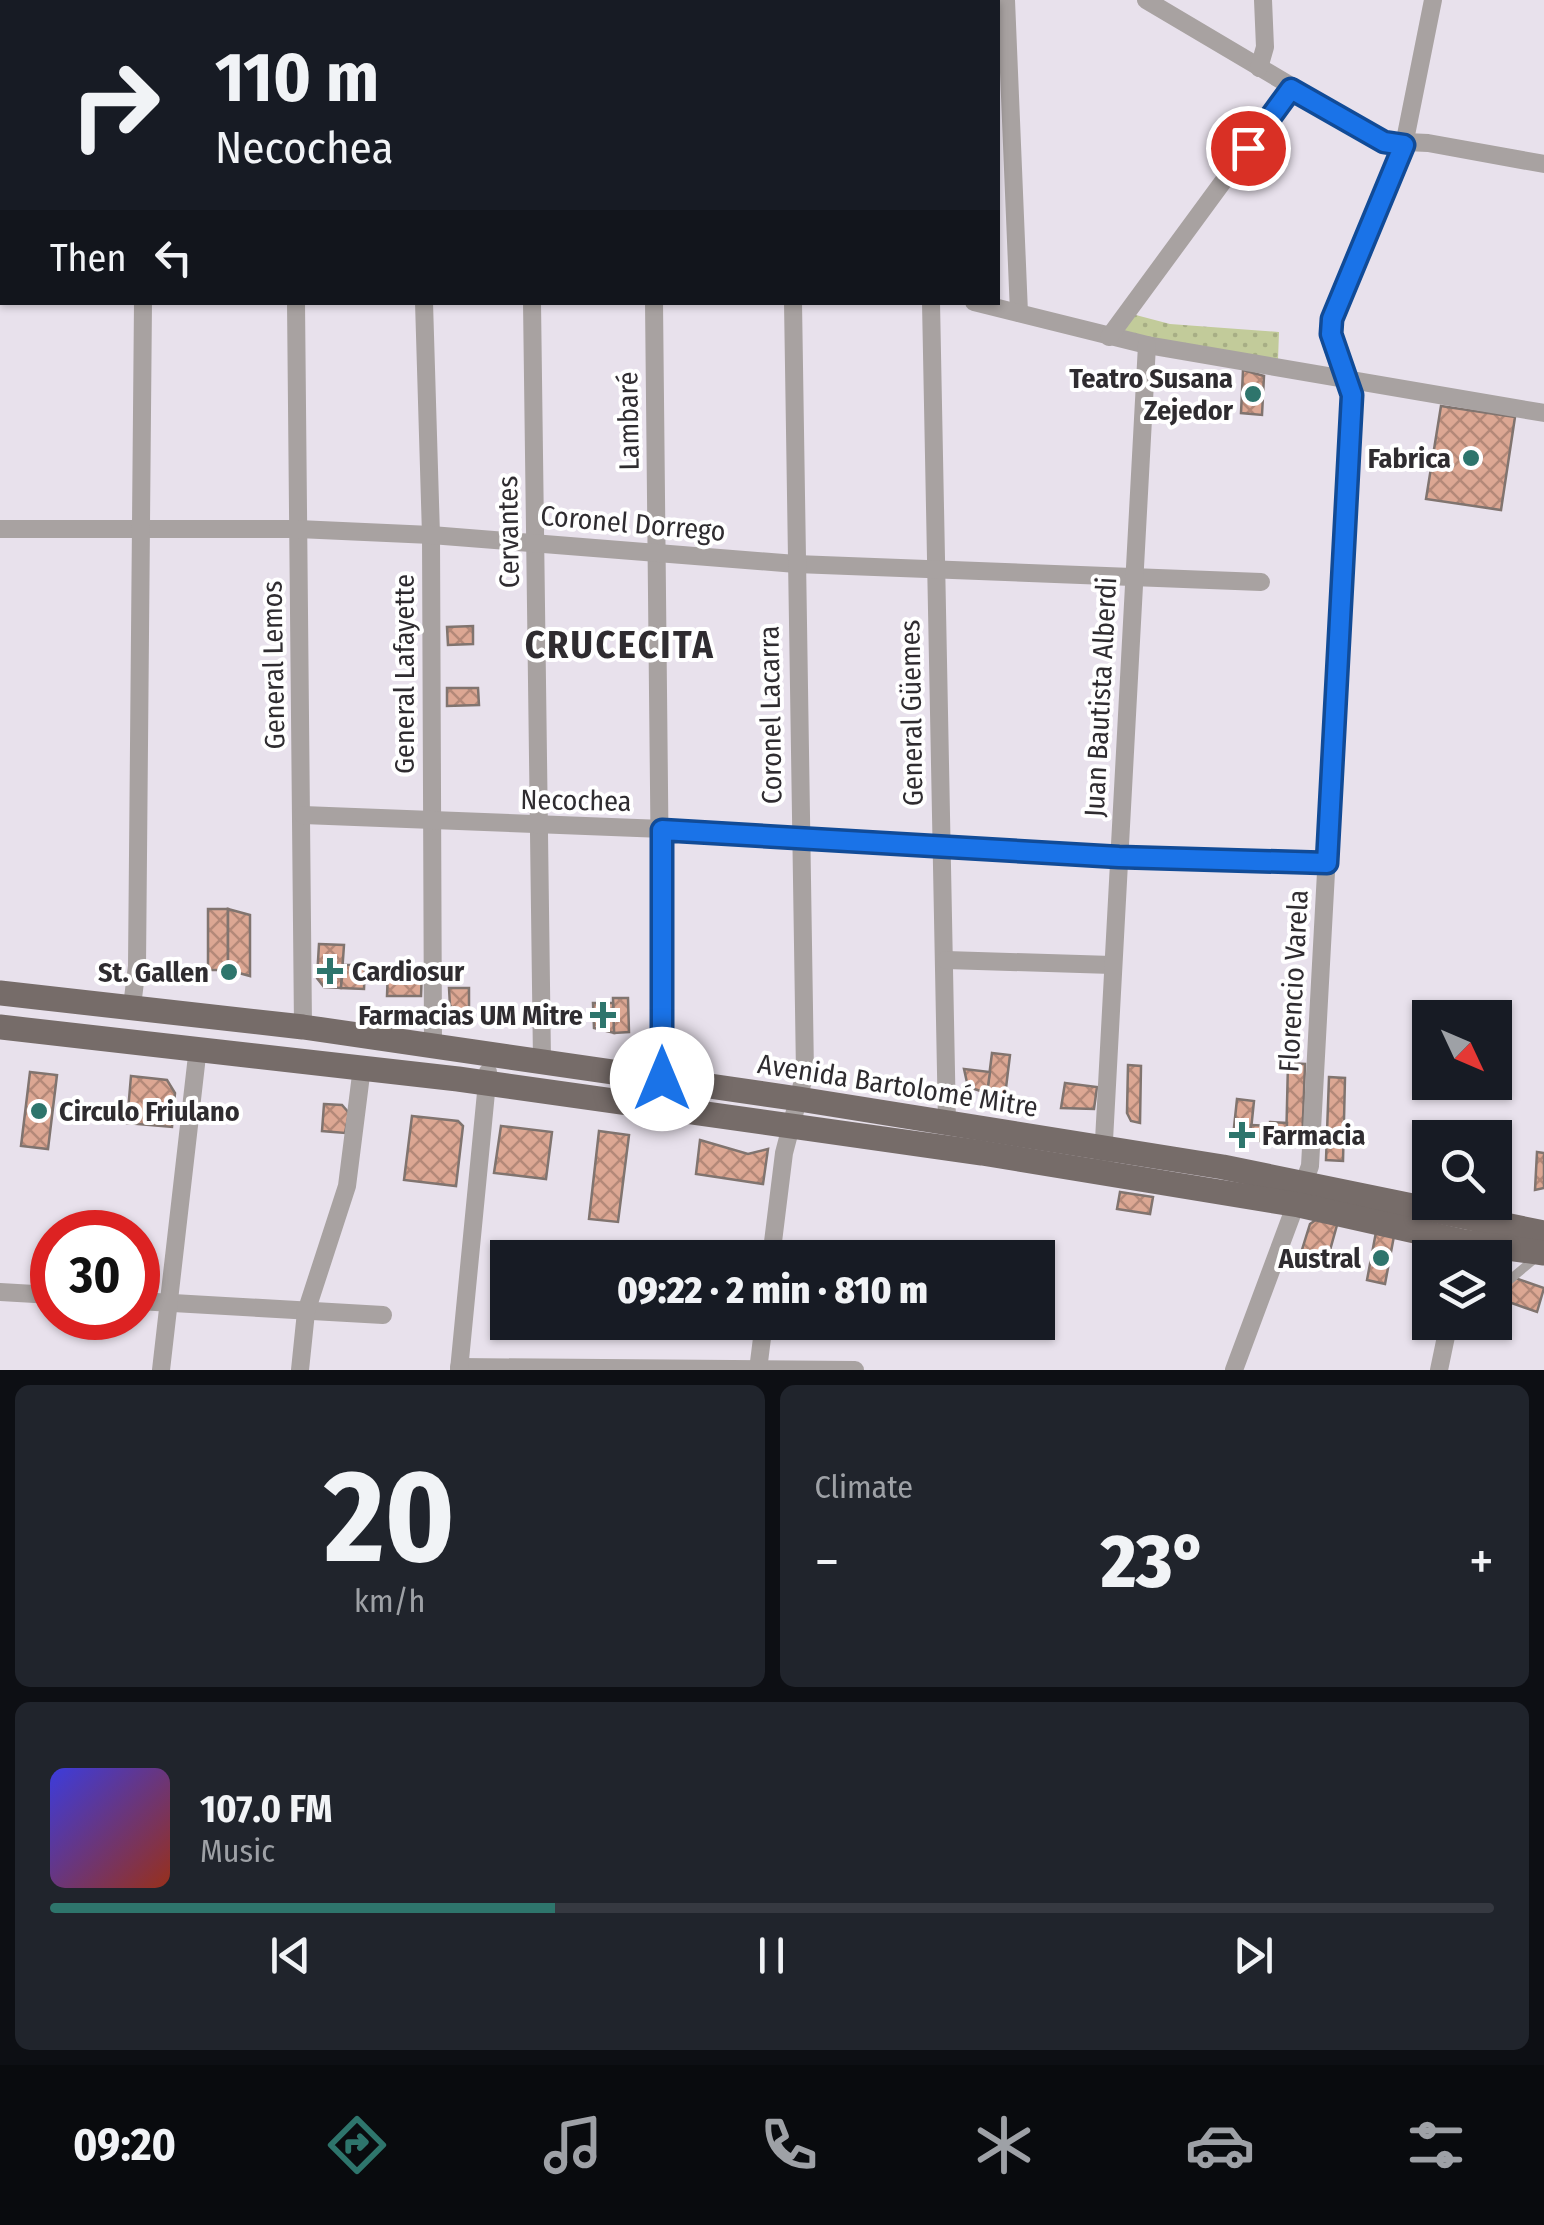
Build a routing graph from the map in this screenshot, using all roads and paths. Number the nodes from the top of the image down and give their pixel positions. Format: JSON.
{"nodes":[{"id":1,"x":1006,"y":0,"type":"edge"},
{"id":2,"x":1146,"y":0,"type":"edge"},
{"id":3,"x":1263,"y":0,"type":"edge"},
{"id":4,"x":1433,"y":0,"type":"edge"},
{"id":5,"x":1259,"y":68,"type":"junction"},
{"id":6,"x":1291,"y":89,"type":"junction"},
{"id":7,"x":1404,"y":145,"type":"junction"},
{"id":8,"x":1544,"y":164,"type":"edge"},
{"id":9,"x":143,"y":305,"type":"edge"},
{"id":10,"x":296,"y":305,"type":"edge"},
{"id":11,"x":424,"y":305,"type":"edge"},
{"id":12,"x":532,"y":305,"type":"edge"},
{"id":13,"x":654,"y":305,"type":"edge"},
{"id":14,"x":793,"y":305,"type":"edge"},
{"id":15,"x":931,"y":305,"type":"edge"},
{"id":16,"x":988,"y":305,"type":"edge"},
{"id":17,"x":1019,"y":312,"type":"junction"},
{"id":18,"x":1109,"y":338,"type":"junction"},
{"id":19,"x":1147,"y":346,"type":"junction"},
{"id":20,"x":1350,"y":380,"type":"junction"},
{"id":21,"x":1544,"y":412,"type":"edge"},
{"id":22,"x":298,"y":529,"type":"junction"},
{"id":23,"x":0,"y":530,"type":"edge"},
{"id":24,"x":142,"y":532,"type":"junction"},
{"id":25,"x":431,"y":534,"type":"junction"},
{"id":26,"x":535,"y":543,"type":"junction"},
{"id":27,"x":657,"y":552,"type":"junction"},
{"id":28,"x":796,"y":564,"type":"junction"},
{"id":29,"x":936,"y":568,"type":"junction"},
{"id":30,"x":1133,"y":578,"type":"junction"},
{"id":31,"x":1261,"y":582,"type":"dead end"},
{"id":32,"x":303,"y":815,"type":"junction"},
{"id":33,"x":433,"y":823,"type":"junction"},
{"id":34,"x":538,"y":827,"type":"junction"},
{"id":35,"x":662,"y":830,"type":"junction"},
{"id":36,"x":800,"y":840,"type":"junction"},
{"id":37,"x":940,"y":848,"type":"junction"},
{"id":38,"x":1119,"y":857,"type":"junction"},
{"id":39,"x":1327,"y":863,"type":"junction"},
{"id":40,"x":946,"y":960,"type":"junction"},
{"id":41,"x":1112,"y":964,"type":"junction"},
{"id":42,"x":0,"y":993,"type":"edge"},
{"id":43,"x":132,"y":1006,"type":"junction"},
{"id":44,"x":0,"y":1027,"type":"edge"},
{"id":45,"x":303,"y":1027,"type":"junction"},
{"id":46,"x":434,"y":1046,"type":"junction"},
{"id":47,"x":198,"y":1047,"type":"junction"},
{"id":48,"x":490,"y":1055,"type":"junction"},
{"id":49,"x":542,"y":1062,"type":"junction"},
{"id":50,"x":362,"y":1068,"type":"junction"},
{"id":51,"x":662,"y":1079,"type":"junction"},
{"id":52,"x":486,"y":1084,"type":"junction"},
{"id":53,"x":799,"y":1099,"type":"junction"},
{"id":54,"x":947,"y":1123,"type":"junction"},
{"id":55,"x":792,"y":1126,"type":"junction"},
{"id":56,"x":1103,"y":1160,"type":"junction"},
{"id":57,"x":1302,"y":1195,"type":"junction"},
{"id":58,"x":774,"y":1240,"type":"edge"},
{"id":59,"x":1434,"y":1240,"type":"edge"},
{"id":60,"x":1543,"y":1247,"type":"edge"},
{"id":61,"x":1512,"y":1248,"type":"edge"},
{"id":62,"x":1512,"y":1276,"type":"edge"},
{"id":63,"x":0,"y":1292,"type":"edge"},
{"id":64,"x":30,"y":1294,"type":"edge"},
{"id":65,"x":160,"y":1303,"type":"edge"},
{"id":66,"x":170,"y":1304,"type":"junction"},
{"id":67,"x":306,"y":1312,"type":"junction"},
{"id":68,"x":383,"y":1316,"type":"dead end"},
{"id":69,"x":762,"y":1340,"type":"edge"},
{"id":70,"x":1445,"y":1340,"type":"edge"},
{"id":71,"x":459,"y":1368,"type":"edge"},
{"id":72,"x":758,"y":1369,"type":"edge"},
{"id":73,"x":162,"y":1370,"type":"edge"},
{"id":74,"x":300,"y":1370,"type":"edge"},
{"id":75,"x":855,"y":1370,"type":"edge"},
{"id":76,"x":1234,"y":1370,"type":"edge"},
{"id":77,"x":1439,"y":1370,"type":"edge"}],
"edges":[{"from":1,"to":17,"type":"street"},
{"from":2,"to":5,"type":"street"},
{"from":3,"to":5,"type":"street"},
{"from":4,"to":7,"type":"street","name":"Florencio Varela"},
{"from":5,"to":6,"type":"street"},
{"from":6,"to":7,"type":"street"},
{"from":6,"to":18,"type":"street"},
{"from":7,"to":8,"type":"street"},
{"from":7,"to":20,"type":"street","name":"Florencio Varela"},
{"from":9,"to":24,"type":"street"},
{"from":10,"to":22,"type":"street","name":"General Lemos"},
{"from":11,"to":25,"type":"street","name":"General Lafayette"},
{"from":12,"to":26,"type":"street","name":"Cervantes"},
{"from":13,"to":27,"type":"street","name":"Lambaré"},
{"from":14,"to":28,"type":"street","name":"Coronel Lacarra"},
{"from":15,"to":29,"type":"street","name":"General Güemes"},
{"from":16,"to":17,"type":"street"},
{"from":17,"to":18,"type":"street"},
{"from":18,"to":19,"type":"street"},
{"from":19,"to":20,"type":"street"},
{"from":19,"to":30,"type":"street","name":"Juan Bautista Alberdi"},
{"from":20,"to":21,"type":"street"},
{"from":20,"to":39,"type":"street","name":"Florencio Varela"},
{"from":22,"to":24,"type":"street","name":"Coronel Dorrego"},
{"from":22,"to":25,"type":"street","name":"Coronel Dorrego"},
{"from":22,"to":32,"type":"street","name":"General Lemos"},
{"from":23,"to":24,"type":"street","name":"Coronel Dorrego"},
{"from":24,"to":43,"type":"street"},
{"from":25,"to":26,"type":"street","name":"Coronel Dorrego"},
{"from":25,"to":33,"type":"street","name":"General Lafayette"},
{"from":26,"to":27,"type":"street","name":"Coronel Dorrego"},
{"from":26,"to":34,"type":"street","name":"Cervantes"},
{"from":27,"to":28,"type":"street","name":"Coronel Dorrego"},
{"from":27,"to":35,"type":"street","name":"Lambaré"},
{"from":28,"to":29,"type":"street","name":"Coronel Dorrego"},
{"from":28,"to":36,"type":"street","name":"Coronel Lacarra"},
{"from":29,"to":30,"type":"street","name":"Coronel Dorrego"},
{"from":29,"to":37,"type":"street","name":"General Güemes"},
{"from":30,"to":31,"type":"street","name":"Coronel Dorrego"},
{"from":30,"to":38,"type":"street","name":"Juan Bautista Alberdi"},
{"from":32,"to":33,"type":"street","name":"Necochea"},
{"from":32,"to":45,"type":"street","name":"General Lemos"},
{"from":33,"to":34,"type":"street","name":"Necochea"},
{"from":33,"to":46,"type":"street","name":"General Lafayette"},
{"from":34,"to":35,"type":"street","name":"Necochea"},
{"from":34,"to":49,"type":"street","name":"Cervantes"},
{"from":35,"to":36,"type":"street","name":"Necochea"},
{"from":35,"to":51,"type":"street","name":"Lambaré"},
{"from":36,"to":37,"type":"street","name":"Necochea"},
{"from":36,"to":53,"type":"street","name":"Coronel Lacarra"},
{"from":37,"to":38,"type":"street","name":"Necochea"},
{"from":37,"to":40,"type":"street","name":"General Güemes"},
{"from":38,"to":39,"type":"street","name":"Necochea"},
{"from":38,"to":41,"type":"street","name":"Juan Bautista Alberdi"},
{"from":39,"to":57,"type":"street","name":"Florencio Varela"},
{"from":40,"to":41,"type":"street"},
{"from":40,"to":54,"type":"street","name":"General Güemes"},
{"from":41,"to":56,"type":"street","name":"Juan Bautista Alberdi"},
{"from":42,"to":43,"type":"main road","name":"Avenida Bartolomé Mitre"},
{"from":43,"to":45,"type":"main road","name":"Avenida Bartolomé Mitre"},
{"from":44,"to":47,"type":"main road","name":"Avenida Bartolomé Mitre"},
{"from":45,"to":46,"type":"main road","name":"Avenida Bartolomé Mitre"},
{"from":46,"to":48,"type":"main road","name":"Avenida Bartolomé Mitre"},
{"from":47,"to":50,"type":"main road","name":"Avenida Bartolomé Mitre"},
{"from":47,"to":66,"type":"street"},
{"from":48,"to":49,"type":"main road","name":"Avenida Bartolomé Mitre"},
{"from":48,"to":52,"type":"street"},
{"from":49,"to":51,"type":"main road","name":"Avenida Bartolomé Mitre"},
{"from":50,"to":52,"type":"main road","name":"Avenida Bartolomé Mitre"},
{"from":50,"to":67,"type":"street"},
{"from":51,"to":53,"type":"main road","name":"Avenida Bartolomé Mitre"},
{"from":52,"to":55,"type":"main road","name":"Avenida Bartolomé Mitre"},
{"from":52,"to":71,"type":"street"},
{"from":53,"to":54,"type":"main road","name":"Avenida Bartolomé Mitre"},
{"from":53,"to":55,"type":"street","name":"Coronel Lacarra"},
{"from":54,"to":56,"type":"main road","name":"Avenida Bartolomé Mitre"},
{"from":55,"to":56,"type":"main road","name":"Avenida Bartolomé Mitre"},
{"from":55,"to":58,"type":"street","name":"Coronel Lacarra"},
{"from":56,"to":57,"type":"main road","name":"Avenida Bartolomé Mitre"},
{"from":57,"to":59,"type":"main road","name":"Avenida Bartolomé Mitre"},
{"from":57,"to":60,"type":"main road","name":"Avenida Bartolomé Mitre"},
{"from":57,"to":76,"type":"street","name":"Florencio Varela"},
{"from":60,"to":61,"type":"main road","name":"Avenida Bartolomé Mitre"},
{"from":60,"to":62,"type":"lane"},
{"from":63,"to":64,"type":"street"},
{"from":65,"to":66,"type":"street"},
{"from":66,"to":67,"type":"street"},
{"from":66,"to":73,"type":"street"},
{"from":67,"to":68,"type":"street"},
{"from":67,"to":74,"type":"street"},
{"from":69,"to":72,"type":"street"},
{"from":70,"to":77,"type":"street"},
{"from":71,"to":72,"type":"street"},
{"from":72,"to":75,"type":"street"}]}
